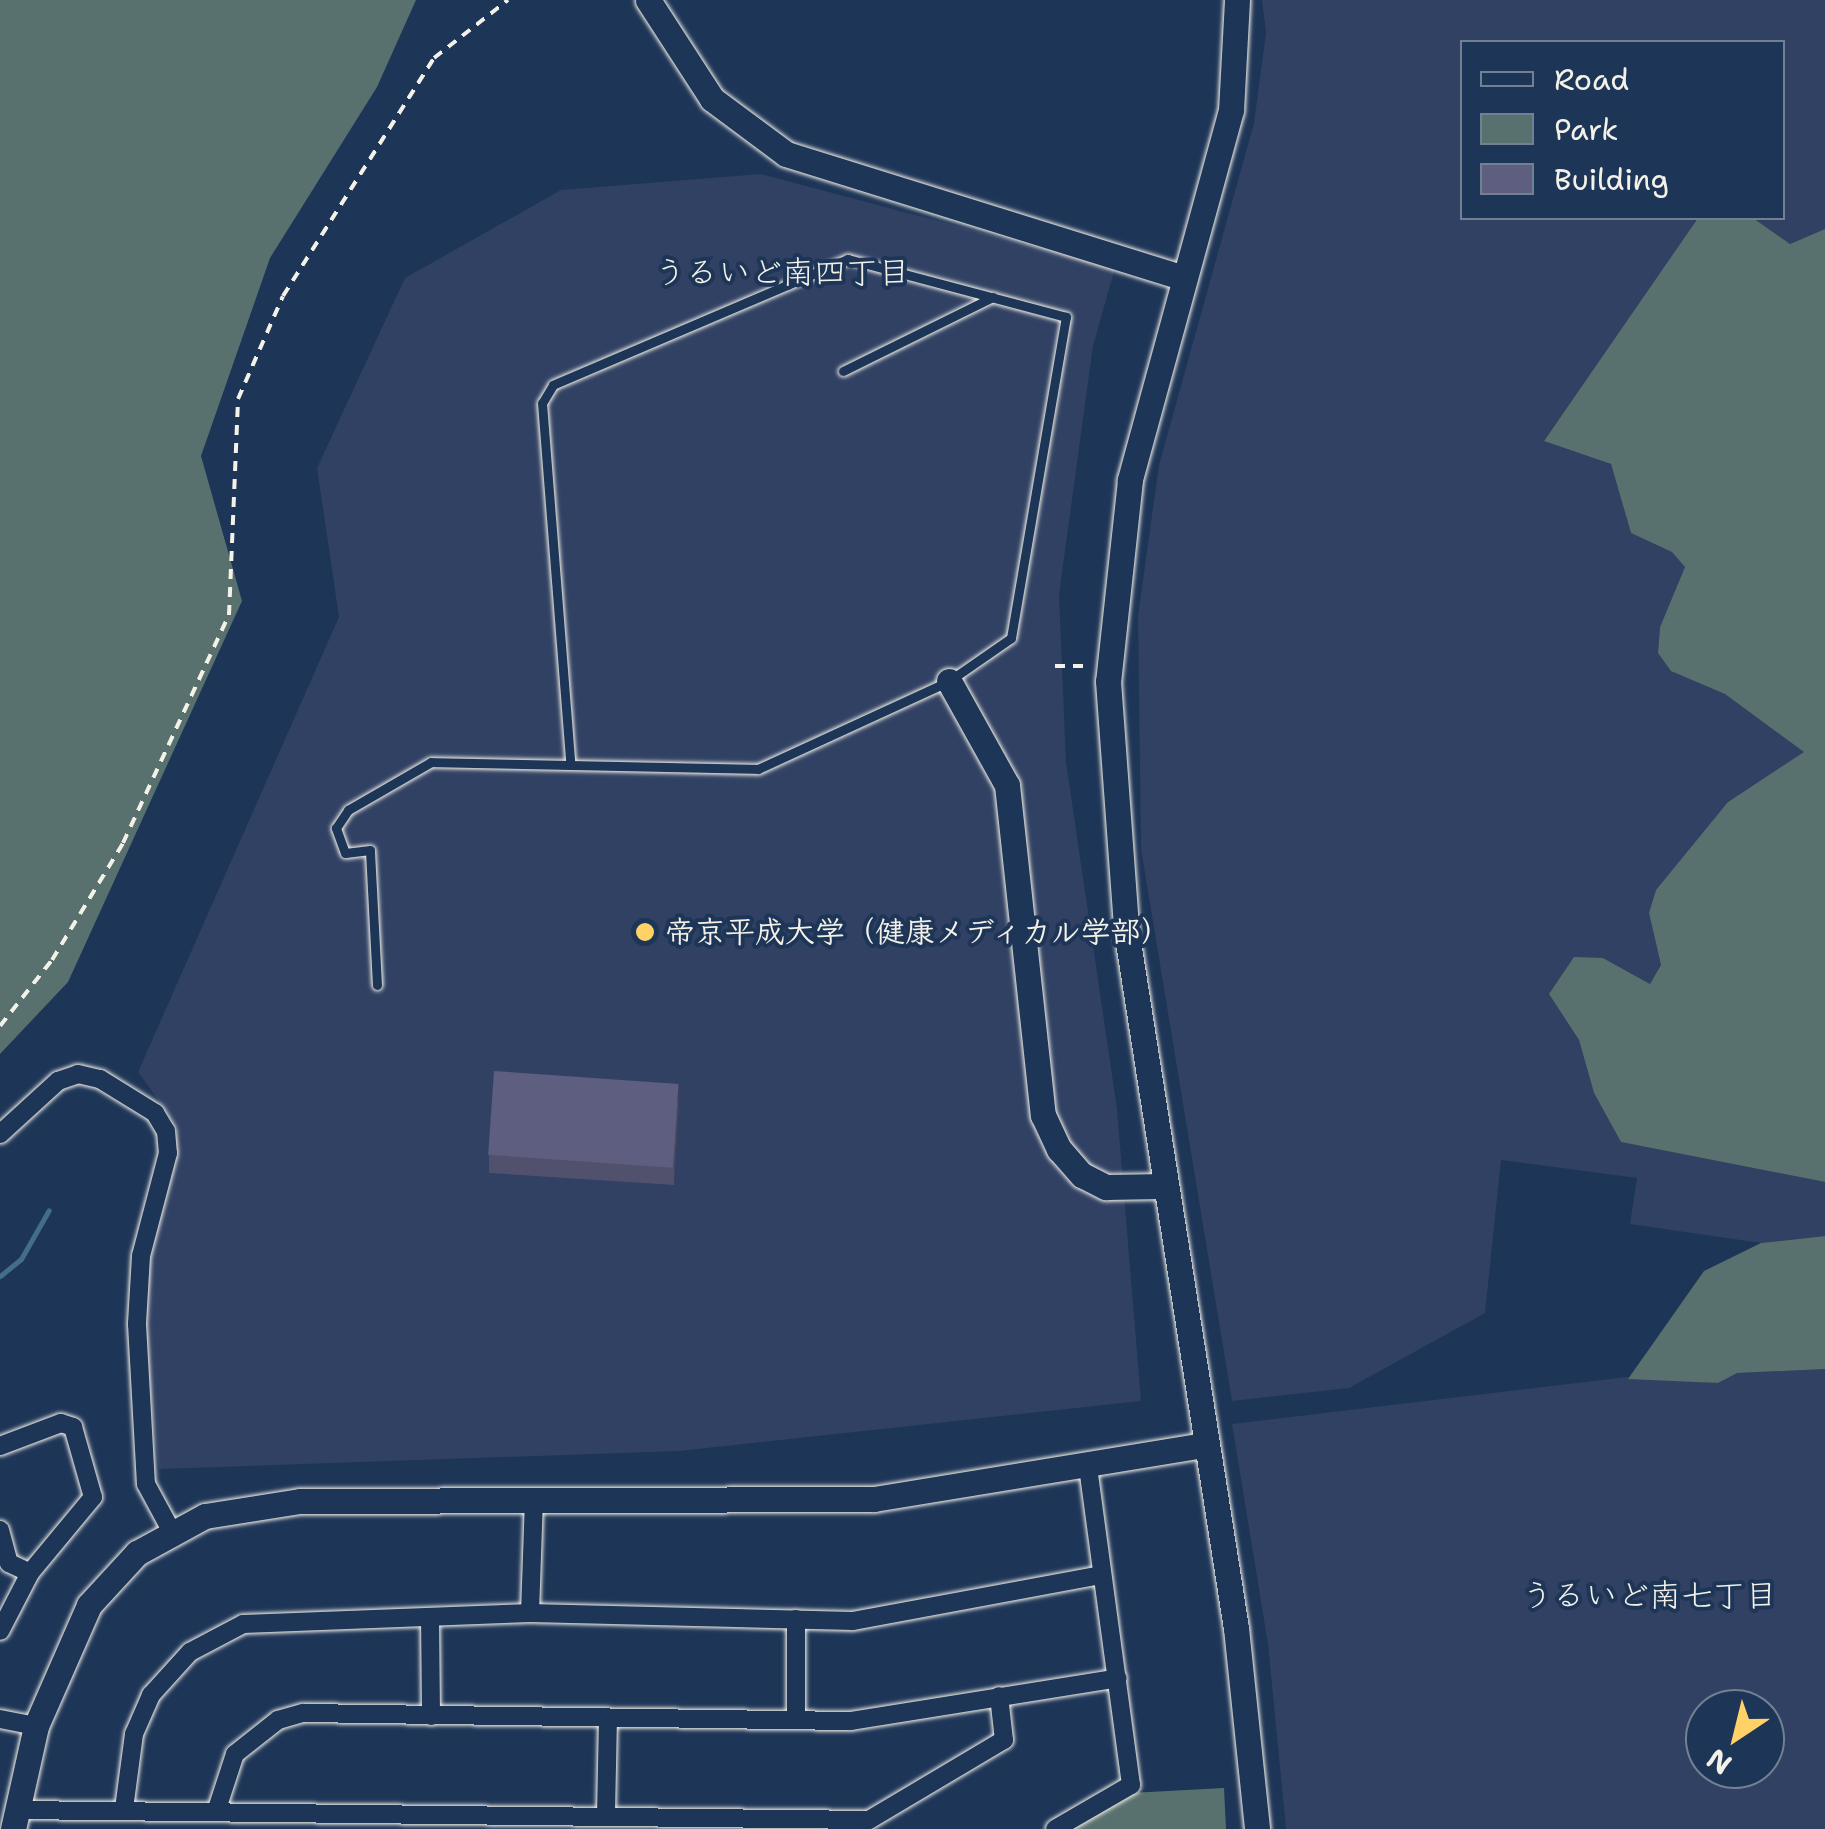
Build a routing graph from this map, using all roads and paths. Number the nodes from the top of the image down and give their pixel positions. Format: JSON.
{"nodes":[{"id":1,"x":508,"y":0,"type":"edge"},
{"id":2,"x":648,"y":0,"type":"edge"},
{"id":3,"x":1237,"y":0,"type":"edge"},
{"id":4,"x":1182,"y":277,"type":"junction"},
{"id":5,"x":993,"y":297,"type":"junction"},
{"id":6,"x":843,"y":370,"type":"dead end"},
{"id":7,"x":1055,"y":666,"type":"dead end"},
{"id":8,"x":1110,"y":666,"type":"junction"},
{"id":9,"x":948,"y":681,"type":"junction"},
{"id":10,"x":570,"y":761,"type":"junction"},
{"id":11,"x":377,"y":985,"type":"dead end"},
{"id":12,"x":0,"y":1026,"type":"edge"},
{"id":13,"x":0,"y":1134,"type":"edge"},
{"id":14,"x":1163,"y":1186,"type":"junction"},
{"id":15,"x":1204,"y":1445,"type":"junction"},
{"id":16,"x":0,"y":1446,"type":"edge"},
{"id":17,"x":1088,"y":1468,"type":"junction"},
{"id":18,"x":534,"y":1498,"type":"junction"},
{"id":19,"x":0,"y":1530,"type":"edge"},
{"id":20,"x":172,"y":1532,"type":"junction"},
{"id":21,"x":30,"y":1573,"type":"junction"},
{"id":22,"x":1102,"y":1575,"type":"junction"},
{"id":23,"x":530,"y":1613,"type":"junction"},
{"id":24,"x":430,"y":1617,"type":"junction"},
{"id":25,"x":796,"y":1619,"type":"junction"},
{"id":26,"x":0,"y":1632,"type":"edge"},
{"id":27,"x":1118,"y":1678,"type":"junction"},
{"id":28,"x":1000,"y":1696,"type":"junction"},
{"id":29,"x":431,"y":1716,"type":"junction"},
{"id":30,"x":796,"y":1717,"type":"junction"},
{"id":31,"x":0,"y":1719,"type":"edge"},
{"id":32,"x":608,"y":1720,"type":"junction"},
{"id":33,"x":36,"y":1726,"type":"junction"},
{"id":34,"x":124,"y":1809,"type":"junction"},
{"id":35,"x":216,"y":1812,"type":"junction"},
{"id":36,"x":606,"y":1814,"type":"junction"},
{"id":37,"x":14,"y":1819,"type":"edge"},
{"id":38,"x":377,"y":1820,"type":"edge"},
{"id":39,"x":432,"y":1820,"type":"edge"},
{"id":40,"x":794,"y":1824,"type":"edge"},
{"id":41,"x":1055,"y":1829,"type":"edge"},
{"id":42,"x":1256,"y":1829,"type":"edge"}],
"edges":[{"from":1,"to":12,"type":"path"},
{"from":2,"to":4,"type":"street"},
{"from":3,"to":4,"type":"street"},
{"from":4,"to":8,"type":"street"},
{"from":5,"to":6,"type":"lane"},
{"from":5,"to":9,"type":"lane"},
{"from":5,"to":10,"type":"lane"},
{"from":7,"to":8,"type":"path"},
{"from":8,"to":14,"type":"street"},
{"from":9,"to":10,"type":"lane"},
{"from":9,"to":14,"type":"street"},
{"from":10,"to":11,"type":"lane"},
{"from":13,"to":20,"type":"street"},
{"from":14,"to":15,"type":"street"},
{"from":15,"to":17,"type":"street"},
{"from":15,"to":42,"type":"street"},
{"from":16,"to":21,"type":"street"},
{"from":17,"to":18,"type":"street"},
{"from":17,"to":22,"type":"street"},
{"from":18,"to":20,"type":"street"},
{"from":18,"to":23,"type":"street"},
{"from":19,"to":21,"type":"street"},
{"from":20,"to":33,"type":"street"},
{"from":21,"to":26,"type":"street"},
{"from":22,"to":25,"type":"street"},
{"from":22,"to":27,"type":"street"},
{"from":23,"to":24,"type":"street"},
{"from":23,"to":25,"type":"street"},
{"from":24,"to":29,"type":"street"},
{"from":24,"to":34,"type":"street"},
{"from":25,"to":30,"type":"street"},
{"from":27,"to":28,"type":"street"},
{"from":27,"to":41,"type":"street"},
{"from":28,"to":30,"type":"street"},
{"from":28,"to":40,"type":"street"},
{"from":29,"to":32,"type":"street"},
{"from":29,"to":35,"type":"street"},
{"from":30,"to":32,"type":"street"},
{"from":31,"to":33,"type":"street"},
{"from":32,"to":36,"type":"street"},
{"from":33,"to":37,"type":"street"},
{"from":34,"to":35,"type":"street"},
{"from":34,"to":37,"type":"street"},
{"from":35,"to":38,"type":"street"},
{"from":36,"to":39,"type":"street"},
{"from":36,"to":40,"type":"street"},
{"from":38,"to":39,"type":"street"}]}
